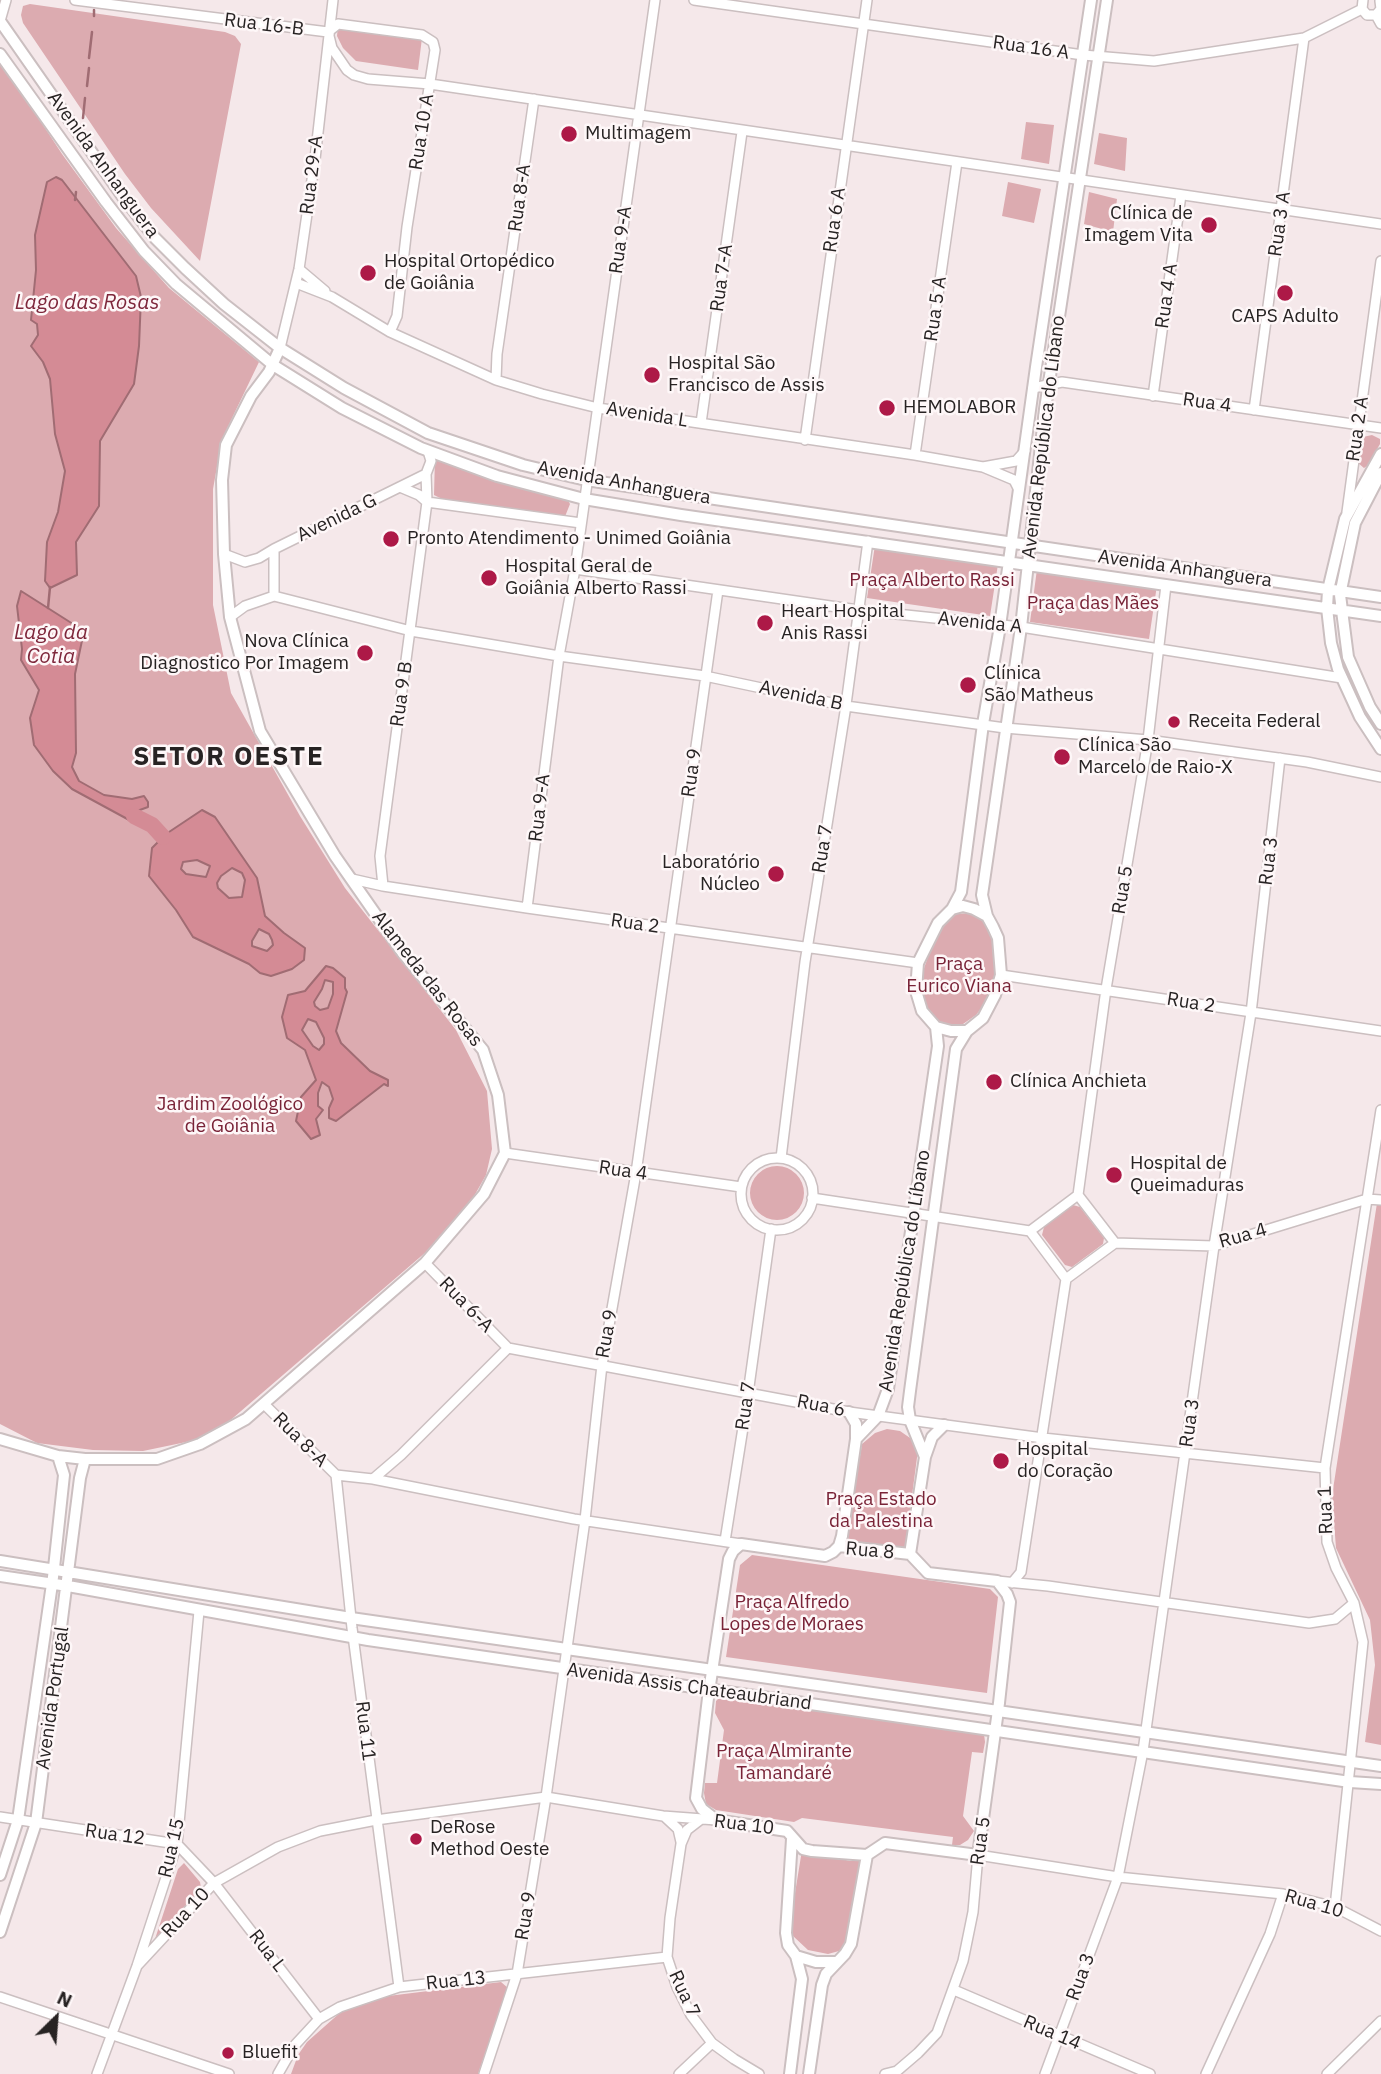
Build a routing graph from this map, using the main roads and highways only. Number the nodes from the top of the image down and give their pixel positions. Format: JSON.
{"nodes":[{"id":1,"x":1091,"y":0,"type":"edge"},
{"id":2,"x":1107,"y":0,"type":"edge"},
{"id":3,"x":0,"y":22,"type":"edge"},
{"id":4,"x":0,"y":54,"type":"edge"},
{"id":5,"x":281,"y":348,"type":"junction"},
{"id":6,"x":273,"y":365,"type":"junction"},
{"id":7,"x":1381,"y":454,"type":"edge"},
{"id":8,"x":1381,"y":473,"type":"edge"},
{"id":9,"x":1011,"y":544,"type":"junction"},
{"id":10,"x":1030,"y":547,"type":"junction"},
{"id":11,"x":1008,"y":563,"type":"junction"},
{"id":12,"x":1027,"y":565,"type":"junction"},
{"id":13,"x":1334,"y":591,"type":"junction"},
{"id":14,"x":1381,"y":597,"type":"edge"},
{"id":15,"x":1327,"y":608,"type":"junction"},
{"id":16,"x":1340,"y":610,"type":"junction"},
{"id":17,"x":1381,"y":616,"type":"edge"},
{"id":18,"x":1381,"y":724,"type":"edge"},
{"id":19,"x":1381,"y":748,"type":"edge"},
{"id":20,"x":952,"y":909,"type":"junction"},
{"id":21,"x":986,"y":916,"type":"junction"},
{"id":22,"x":936,"y":1027,"type":"junction"},
{"id":23,"x":967,"y":1031,"type":"junction"},
{"id":24,"x":927,"y":1120,"type":"junction"},
{"id":25,"x":948,"y":1122,"type":"junction"},
{"id":26,"x":849,"y":1412,"type":"road end"},
{"id":27,"x":944,"y":1425,"type":"road end"},
{"id":28,"x":0,"y":1439,"type":"edge"},
{"id":29,"x":856,"y":1439,"type":"junction"},
{"id":30,"x":58,"y":1456,"type":"junction"},
{"id":31,"x":925,"y":1457,"type":"junction"},
{"id":32,"x":85,"y":1459,"type":"junction"},
{"id":33,"x":64,"y":1475,"type":"junction"},
{"id":34,"x":80,"y":1478,"type":"junction"},
{"id":35,"x":839,"y":1546,"type":"junction"},
{"id":36,"x":910,"y":1555,"type":"junction"},
{"id":37,"x":0,"y":1561,"type":"edge"},
{"id":38,"x":54,"y":1570,"type":"junction"},
{"id":39,"x":69,"y":1570,"type":"junction"},
{"id":40,"x":0,"y":1576,"type":"edge"},
{"id":41,"x":997,"y":1581,"type":"joint"},
{"id":42,"x":52,"y":1585,"type":"junction"},
{"id":43,"x":68,"y":1586,"type":"junction"},
{"id":44,"x":712,"y":1671,"type":"junction"},
{"id":45,"x":709,"y":1689,"type":"junction"},
{"id":46,"x":998,"y":1712,"type":"junction"},
{"id":47,"x":995,"y":1730,"type":"junction"},
{"id":48,"x":1381,"y":1766,"type":"edge"},
{"id":49,"x":1381,"y":1784,"type":"edge"},
{"id":50,"x":792,"y":1839,"type":"junction"},
{"id":51,"x":867,"y":1855,"type":"junction"},
{"id":52,"x":978,"y":1855,"type":"joint"},
{"id":53,"x":0,"y":1875,"type":"edge"},
{"id":54,"x":0,"y":1932,"type":"edge"},
{"id":55,"x":796,"y":1956,"type":"junction"},
{"id":56,"x":835,"y":1962,"type":"junction"},
{"id":57,"x":790,"y":2074,"type":"edge"},
{"id":58,"x":809,"y":2074,"type":"edge"}],
"edges":[{"from":1,"to":9,"type":"main road","name":"Avenida República do Líbano"},
{"from":2,"to":10,"type":"main road","name":"Avenida República do Líbano"},
{"from":3,"to":5,"type":"main road","name":"Avenida Anhanguera"},
{"from":4,"to":6,"type":"main road","name":"Avenida Anhanguera"},
{"from":5,"to":6,"type":"main road","name":"Alameda das Rosas"},
{"from":5,"to":9,"type":"main road","name":"Avenida Anhanguera"},
{"from":6,"to":11,"type":"main road","name":"Avenida Anhanguera"},
{"from":6,"to":32,"type":"main road","name":"Alameda das Rosas"},
{"from":7,"to":13,"type":"main road"},
{"from":8,"to":13,"type":"main road"},
{"from":9,"to":10,"type":"main road","name":"Avenida Anhanguera"},
{"from":9,"to":11,"type":"main road","name":"Avenida República do Líbano"},
{"from":10,"to":12,"type":"main road","name":"Avenida República do Líbano"},
{"from":10,"to":13,"type":"main road","name":"Avenida Anhanguera"},
{"from":11,"to":12,"type":"main road","name":"Avenida Anhanguera"},
{"from":11,"to":20,"type":"main road","name":"Avenida República do Líbano"},
{"from":12,"to":15,"type":"main road","name":"Avenida Anhanguera"},
{"from":12,"to":21,"type":"main road","name":"Avenida República do Líbano"},
{"from":13,"to":14,"type":"main road","name":"Avenida Anhanguera"},
{"from":13,"to":15,"type":"main road"},
{"from":13,"to":16,"type":"main road"},
{"from":15,"to":16,"type":"main road","name":"Avenida Anhanguera"},
{"from":15,"to":19,"type":"main road"},
{"from":16,"to":17,"type":"main road","name":"Avenida Anhanguera"},
{"from":16,"to":18,"type":"main road"},
{"from":20,"to":21,"type":"main road"},
{"from":20,"to":22,"type":"main road"},
{"from":21,"to":23,"type":"main road"},
{"from":22,"to":23,"type":"main road"},
{"from":22,"to":24,"type":"main road","name":"Avenida República do Líbano"},
{"from":23,"to":25,"type":"main road","name":"Avenida República do Líbano"},
{"from":24,"to":25,"type":"main road"},
{"from":24,"to":29,"type":"main road","name":"Avenida República do Líbano"},
{"from":25,"to":31,"type":"main road","name":"Avenida República do Líbano"},
{"from":26,"to":29,"type":"main road"},
{"from":27,"to":31,"type":"main road"},
{"from":28,"to":30,"type":"main road"},
{"from":29,"to":35,"type":"main road"},
{"from":30,"to":32,"type":"main road"},
{"from":30,"to":33,"type":"main road","name":"Avenida Portugal"},
{"from":31,"to":36,"type":"main road","name":"Avenida República do Líbano"},
{"from":32,"to":34,"type":"main road","name":"Avenida Portugal"},
{"from":33,"to":34,"type":"main road"},
{"from":33,"to":38,"type":"main road","name":"Avenida Portugal"},
{"from":34,"to":39,"type":"main road","name":"Avenida Portugal"},
{"from":35,"to":36,"type":"main road","name":"Rua 8"},
{"from":35,"to":44,"type":"main road","name":"Rua 8"},
{"from":36,"to":41,"type":"main road","name":"Rua 8"},
{"from":37,"to":38,"type":"main road","name":"Avenida Assis Chateaubriand"},
{"from":38,"to":39,"type":"main road","name":"Avenida Assis Chateaubriand"},
{"from":38,"to":42,"type":"main road","name":"Avenida Portugal"},
{"from":39,"to":43,"type":"main road","name":"Avenida Portugal"},
{"from":39,"to":44,"type":"main road","name":"Avenida Assis Chateaubriand"},
{"from":40,"to":42,"type":"main road","name":"Avenida Assis Chateaubriand"},
{"from":41,"to":46,"type":"main road","name":"Rua 5"},
{"from":42,"to":43,"type":"main road","name":"Avenida Assis Chateaubriand"},
{"from":42,"to":53,"type":"main road","name":"Avenida Portugal"},
{"from":43,"to":45,"type":"main road","name":"Avenida Assis Chateaubriand"},
{"from":43,"to":54,"type":"main road","name":"Avenida Portugal"},
{"from":44,"to":45,"type":"main road"},
{"from":44,"to":46,"type":"main road","name":"Avenida Assis Chateaubriand"},
{"from":45,"to":47,"type":"main road","name":"Avenida Assis Chateaubriand"},
{"from":45,"to":50,"type":"main road","name":"Rua 10"},
{"from":46,"to":47,"type":"main road","name":"Rua 5"},
{"from":46,"to":48,"type":"main road","name":"Avenida Assis Chateaubriand"},
{"from":47,"to":49,"type":"main road","name":"Avenida Assis Chateaubriand"},
{"from":47,"to":52,"type":"main road","name":"Rua 5"},
{"from":50,"to":51,"type":"main road","name":"Rua 10"},
{"from":50,"to":55,"type":"main road"},
{"from":51,"to":52,"type":"main road","name":"Rua 10"},
{"from":51,"to":56,"type":"main road"},
{"from":55,"to":56,"type":"main road"},
{"from":55,"to":57,"type":"main road"},
{"from":56,"to":58,"type":"main road"}]}
